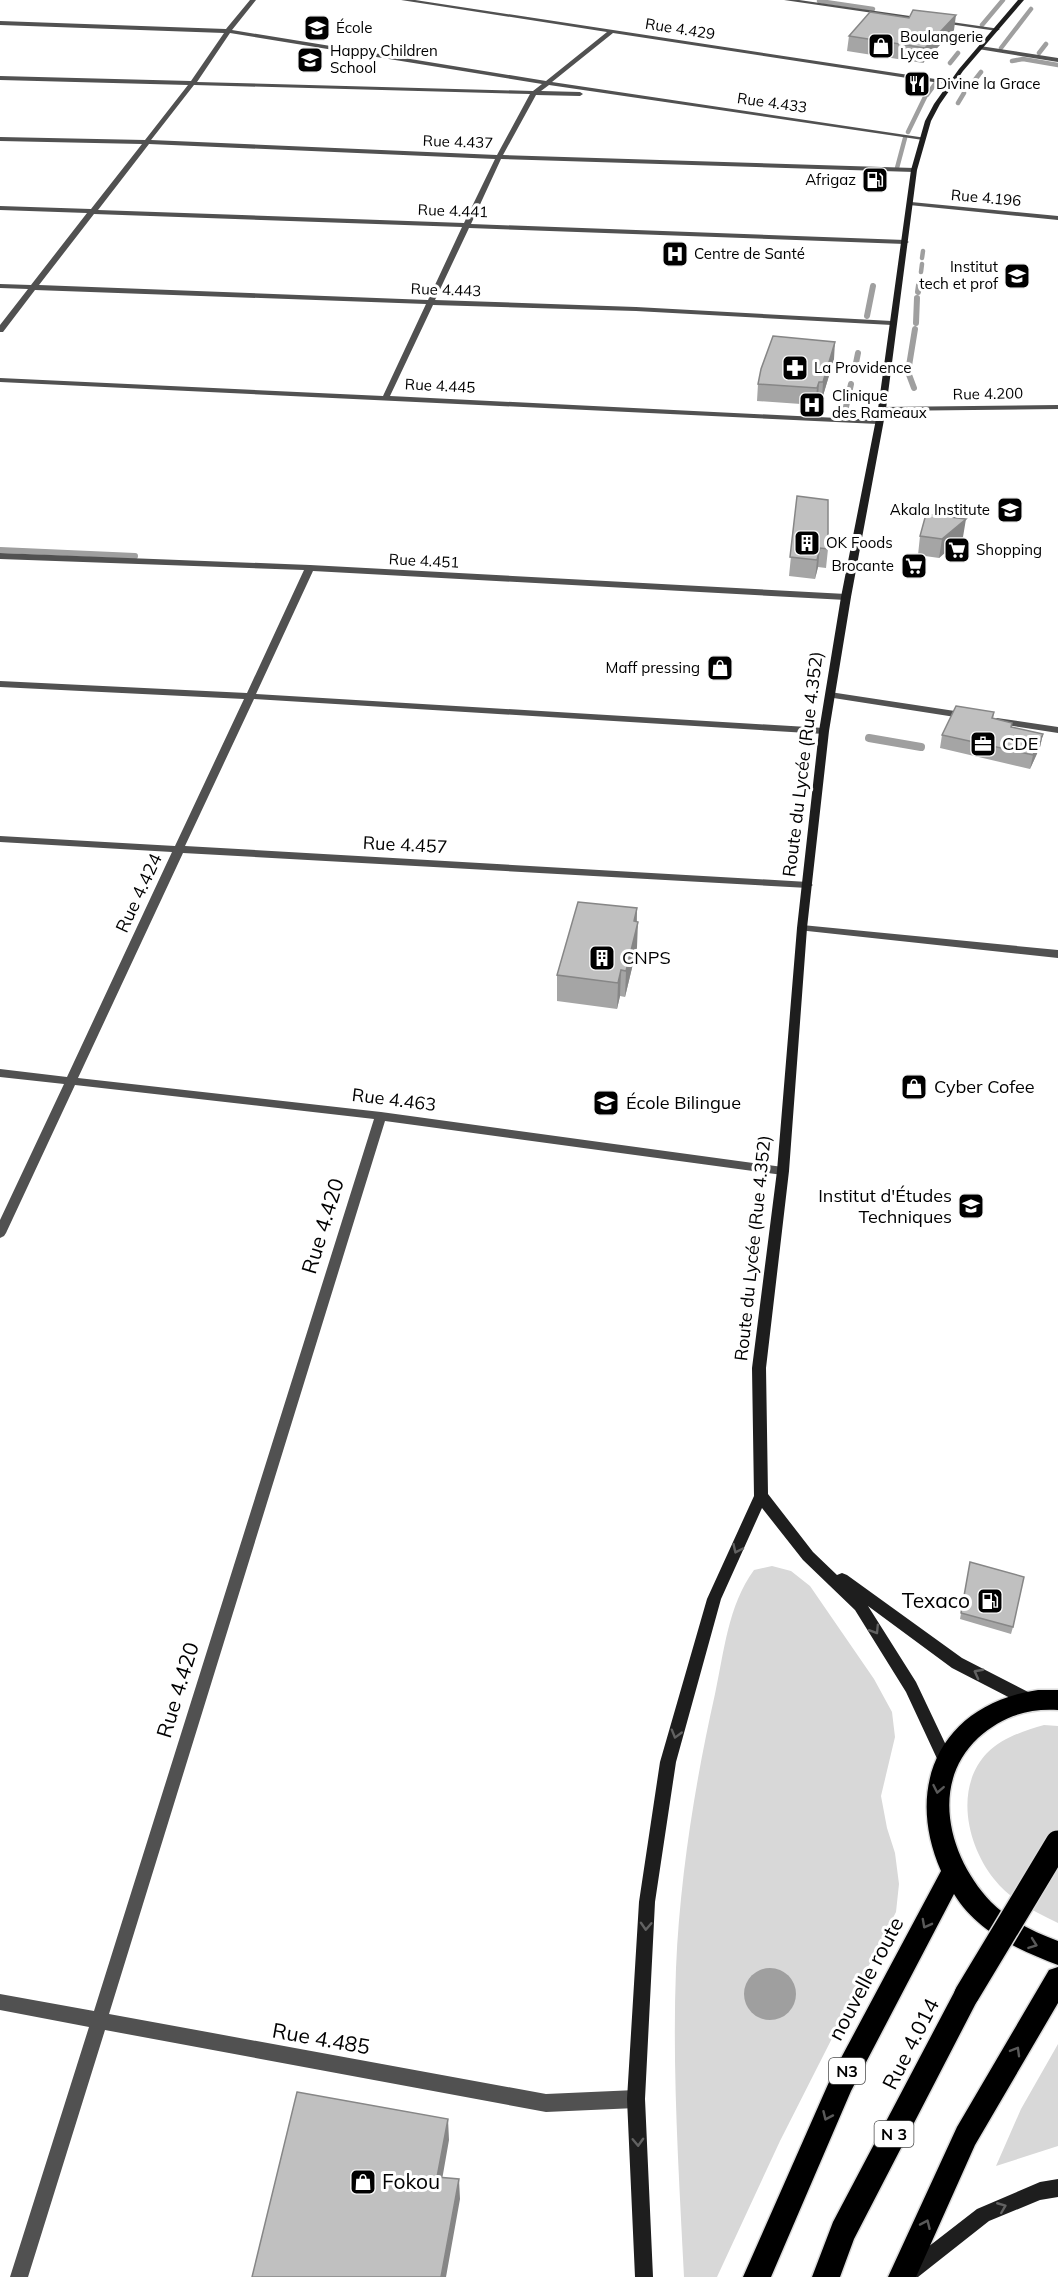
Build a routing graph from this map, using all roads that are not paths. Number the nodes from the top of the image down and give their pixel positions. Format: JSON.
{"nodes":[{"id":1,"x":253,"y":0,"type":"edge"},
{"id":2,"x":404,"y":0,"type":"edge"},
{"id":3,"x":788,"y":0,"type":"edge"},
{"id":4,"x":1021,"y":0,"type":"edge"},
{"id":5,"x":0,"y":23,"type":"edge"},
{"id":6,"x":997,"y":29,"type":"junction"},
{"id":7,"x":228,"y":31,"type":"junction"},
{"id":8,"x":612,"y":31,"type":"junction"},
{"id":9,"x":980,"y":48,"type":"junction"},
{"id":10,"x":1058,"y":60,"type":"edge"},
{"id":11,"x":0,"y":78,"type":"edge"},
{"id":12,"x":546,"y":82,"type":"junction"},
{"id":13,"x":953,"y":83,"type":"junction"},
{"id":14,"x":192,"y":84,"type":"junction"},
{"id":15,"x":533,"y":94,"type":"junction"},
{"id":16,"x":618,"y":94,"type":"junction"},
{"id":17,"x":923,"y":138,"type":"junction"},
{"id":18,"x":0,"y":140,"type":"edge"},
{"id":19,"x":146,"y":142,"type":"junction"},
{"id":20,"x":500,"y":157,"type":"junction"},
{"id":21,"x":914,"y":170,"type":"junction"},
{"id":22,"x":911,"y":204,"type":"junction"},
{"id":23,"x":0,"y":208,"type":"edge"},
{"id":24,"x":91,"y":211,"type":"junction"},
{"id":25,"x":1058,"y":218,"type":"edge"},
{"id":26,"x":469,"y":225,"type":"junction"},
{"id":27,"x":905,"y":242,"type":"junction"},
{"id":28,"x":0,"y":286,"type":"edge"},
{"id":29,"x":33,"y":287,"type":"junction"},
{"id":30,"x":429,"y":303,"type":"junction"},
{"id":31,"x":892,"y":323,"type":"junction"},
{"id":32,"x":0,"y":330,"type":"edge"},
{"id":33,"x":0,"y":380,"type":"edge"},
{"id":34,"x":386,"y":397,"type":"junction"},
{"id":35,"x":1058,"y":407,"type":"edge"},
{"id":36,"x":882,"y":409,"type":"junction"},
{"id":37,"x":878,"y":422,"type":"junction"},
{"id":38,"x":0,"y":556,"type":"edge"},
{"id":39,"x":310,"y":568,"type":"junction"},
{"id":40,"x":846,"y":597,"type":"junction"},
{"id":41,"x":0,"y":684,"type":"edge"},
{"id":42,"x":830,"y":695,"type":"junction"},
{"id":43,"x":250,"y":696,"type":"junction"},
{"id":44,"x":978,"y":718,"type":"edge"},
{"id":45,"x":990,"y":719,"type":"edge"},
{"id":46,"x":1058,"y":730,"type":"edge"},
{"id":47,"x":824,"y":731,"type":"junction"},
{"id":48,"x":0,"y":838,"type":"edge"},
{"id":49,"x":180,"y":848,"type":"junction"},
{"id":50,"x":808,"y":885,"type":"junction"},
{"id":51,"x":802,"y":928,"type":"junction"},
{"id":52,"x":1058,"y":954,"type":"edge"},
{"id":53,"x":0,"y":1073,"type":"edge"},
{"id":54,"x":70,"y":1082,"type":"junction"},
{"id":55,"x":381,"y":1116,"type":"junction"},
{"id":56,"x":783,"y":1171,"type":"junction"},
{"id":57,"x":0,"y":1233,"type":"edge"},
{"id":58,"x":761,"y":1496,"type":"junction"},
{"id":59,"x":808,"y":1556,"type":"junction"},
{"id":60,"x":1048,"y":1698,"type":"edge"},
{"id":61,"x":945,"y":1760,"type":"junction"},
{"id":62,"x":1058,"y":1843,"type":"edge"},
{"id":63,"x":953,"y":1872,"type":"junction"},
{"id":64,"x":1058,"y":1953,"type":"edge"},
{"id":65,"x":1058,"y":1979,"type":"edge"},
{"id":66,"x":0,"y":2001,"type":"edge"},
{"id":67,"x":98,"y":2021,"type":"junction"},
{"id":68,"x":636,"y":2099,"type":"junction"},
{"id":69,"x":1058,"y":2188,"type":"edge"},
{"id":70,"x":19,"y":2277,"type":"edge"},
{"id":71,"x":644,"y":2277,"type":"edge"},
{"id":72,"x":756,"y":2277,"type":"edge"},
{"id":73,"x":826,"y":2277,"type":"edge"},
{"id":74,"x":903,"y":2277,"type":"edge"}],
"edges":[{"from":1,"to":7,"type":"street"},
{"from":2,"to":8,"type":"street","name":"Rue 4.429"},
{"from":3,"to":6,"type":"street"},
{"from":4,"to":6,"type":"main road","name":"Route du Lycée (Rue 4.352)"},
{"from":5,"to":7,"type":"street"},
{"from":6,"to":9,"type":"main road","name":"Route du Lycée (Rue 4.352)"},
{"from":7,"to":12,"type":"street"},
{"from":7,"to":14,"type":"street"},
{"from":8,"to":12,"type":"street"},
{"from":8,"to":13,"type":"street","name":"Rue 4.429"},
{"from":9,"to":10,"type":"street"},
{"from":9,"to":13,"type":"main road","name":"Route du Lycée (Rue 4.352)"},
{"from":11,"to":14,"type":"street"},
{"from":12,"to":15,"type":"street"},
{"from":12,"to":16,"type":"street"},
{"from":13,"to":17,"type":"main road","name":"Route du Lycée (Rue 4.352)"},
{"from":14,"to":15,"type":"street"},
{"from":14,"to":19,"type":"street"},
{"from":15,"to":16,"type":"street"},
{"from":15,"to":20,"type":"street"},
{"from":16,"to":17,"type":"street","name":"Rue 4.433"},
{"from":17,"to":21,"type":"main road","name":"Route du Lycée (Rue 4.352)"},
{"from":18,"to":19,"type":"street","name":"Rue 4.437"},
{"from":19,"to":20,"type":"street","name":"Rue 4.437"},
{"from":19,"to":24,"type":"street"},
{"from":20,"to":21,"type":"street","name":"Rue 4.437"},
{"from":20,"to":26,"type":"street"},
{"from":21,"to":22,"type":"main road","name":"Route du Lycée (Rue 4.352)"},
{"from":22,"to":25,"type":"street","name":"Rue 4.196"},
{"from":22,"to":27,"type":"main road","name":"Route du Lycée (Rue 4.352)"},
{"from":23,"to":24,"type":"street","name":"Rue 4.441"},
{"from":24,"to":26,"type":"street","name":"Rue 4.441"},
{"from":24,"to":29,"type":"street"},
{"from":26,"to":27,"type":"street","name":"Rue 4.441"},
{"from":26,"to":30,"type":"street"},
{"from":27,"to":31,"type":"main road","name":"Route du Lycée (Rue 4.352)"},
{"from":28,"to":29,"type":"street","name":"Rue 4.443"},
{"from":29,"to":30,"type":"street","name":"Rue 4.443"},
{"from":29,"to":32,"type":"street"},
{"from":30,"to":31,"type":"street","name":"Rue 4.443"},
{"from":30,"to":34,"type":"street"},
{"from":31,"to":36,"type":"main road","name":"Route du Lycée (Rue 4.352)"},
{"from":33,"to":34,"type":"street","name":"Rue 4.445"},
{"from":34,"to":37,"type":"street","name":"Rue 4.445"},
{"from":35,"to":36,"type":"street","name":"Rue 4.200"},
{"from":36,"to":37,"type":"main road","name":"Route du Lycée (Rue 4.352)"},
{"from":37,"to":40,"type":"main road","name":"Route du Lycée (Rue 4.352)"},
{"from":38,"to":39,"type":"street","name":"Rue 4.451"},
{"from":39,"to":40,"type":"street","name":"Rue 4.451"},
{"from":39,"to":43,"type":"street","name":"Rue 4.424"},
{"from":40,"to":42,"type":"main road","name":"Route du Lycée (Rue 4.352)"},
{"from":41,"to":43,"type":"street"},
{"from":42,"to":44,"type":"street"},
{"from":42,"to":47,"type":"main road","name":"Route du Lycée (Rue 4.352)"},
{"from":43,"to":47,"type":"street"},
{"from":43,"to":49,"type":"street","name":"Rue 4.424"},
{"from":45,"to":46,"type":"street"},
{"from":47,"to":50,"type":"main road","name":"Route du Lycée (Rue 4.352)"},
{"from":48,"to":49,"type":"street","name":"Rue 4.457"},
{"from":49,"to":50,"type":"street","name":"Rue 4.457"},
{"from":49,"to":54,"type":"street","name":"Rue 4.424"},
{"from":50,"to":51,"type":"main road","name":"Route du Lycée (Rue 4.352)"},
{"from":51,"to":52,"type":"street"},
{"from":51,"to":56,"type":"main road","name":"Route du Lycée (Rue 4.352)"},
{"from":53,"to":54,"type":"street","name":"Rue 4.463"},
{"from":54,"to":55,"type":"street","name":"Rue 4.463"},
{"from":54,"to":57,"type":"street","name":"Rue 4.424"},
{"from":55,"to":56,"type":"street","name":"Rue 4.463"},
{"from":55,"to":67,"type":"street","name":"Rue 4.420"},
{"from":56,"to":58,"type":"main road","name":"Route du Lycée (Rue 4.352)"},
{"from":58,"to":59,"type":"main road"},
{"from":58,"to":68,"type":"main road","one_way":true},
{"from":60,"to":59,"type":"main road","one_way":true},
{"from":59,"to":61,"type":"main road","one_way":true},
{"from":60,"to":61,"type":"highway"},
{"from":61,"to":63,"type":"highway","one_way":true},
{"from":62,"to":73,"type":"highway","name":"Rue 4.014","number":"N 3","bridge":true},
{"from":63,"to":64,"type":"highway","one_way":true},
{"from":63,"to":72,"type":"highway","name":"nouvelle route","number":"N3","one_way":true},
{"from":74,"to":65,"type":"highway","one_way":true},
{"from":66,"to":67,"type":"street","name":"Rue 4.485"},
{"from":67,"to":68,"type":"street","name":"Rue 4.485"},
{"from":67,"to":70,"type":"street","name":"Rue 4.420"},
{"from":68,"to":71,"type":"main road","one_way":true},
{"from":74,"to":69,"type":"main road","one_way":true}]}
